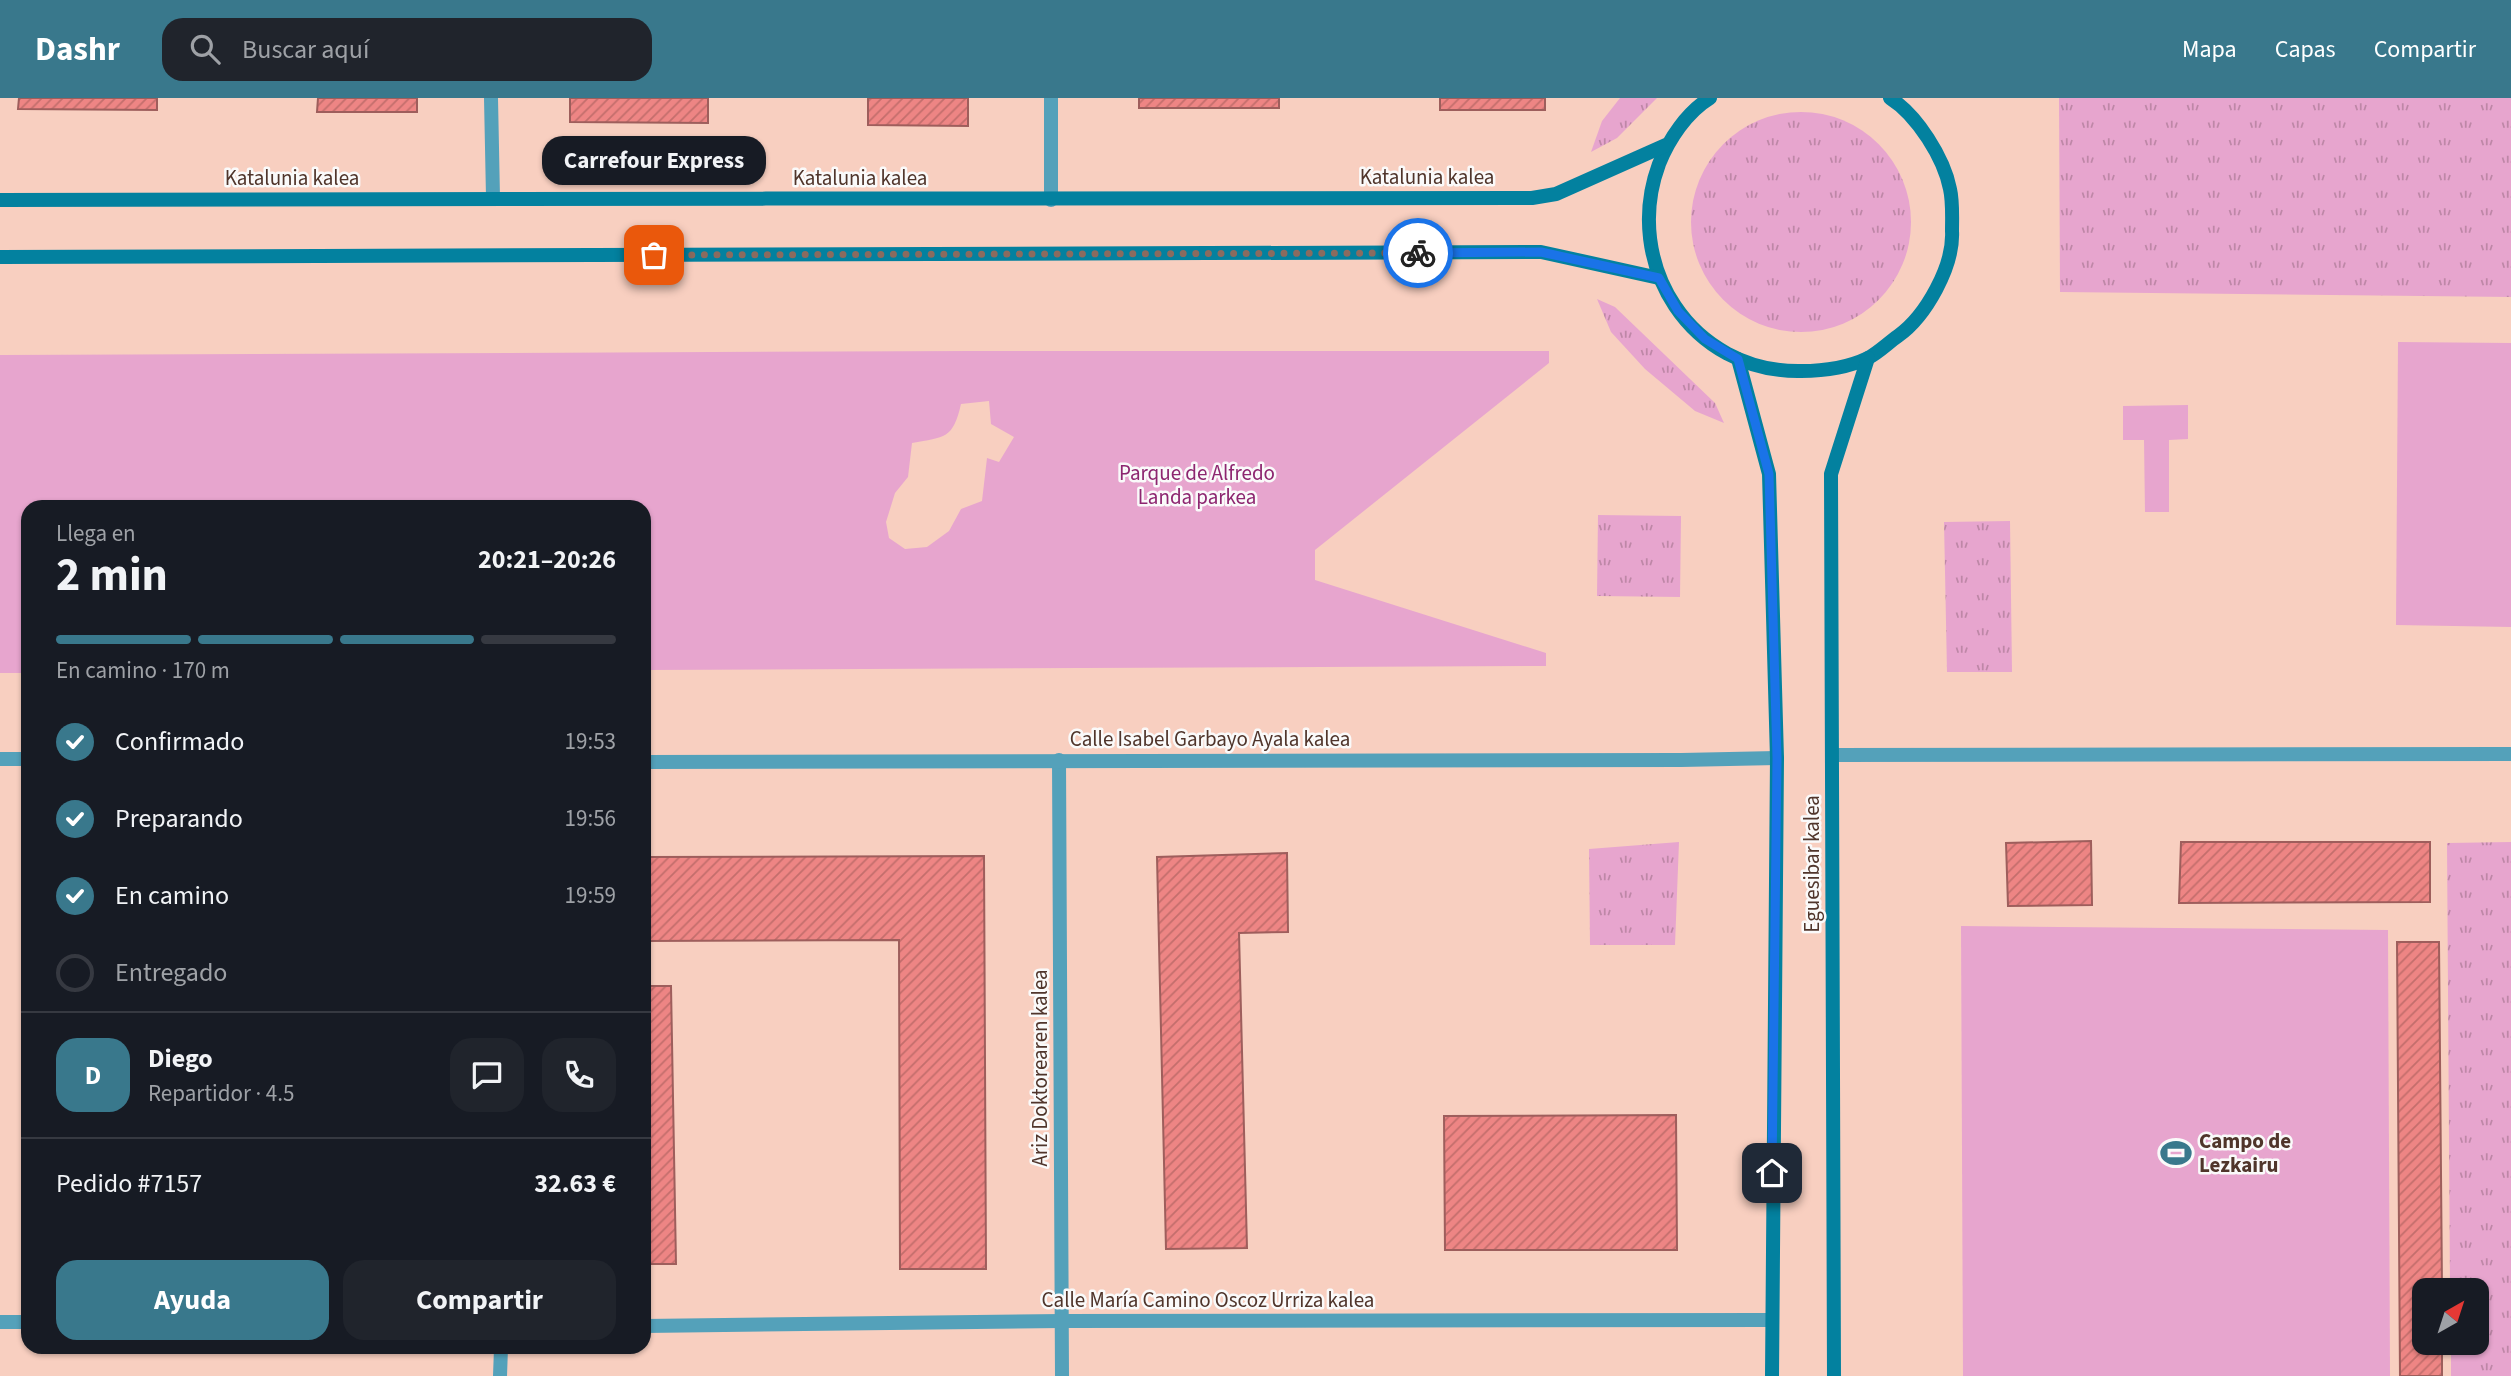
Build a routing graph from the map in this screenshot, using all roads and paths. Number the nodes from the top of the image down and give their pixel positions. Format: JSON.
{"nodes":[{"id":1,"x":491,"y":98,"type":"edge"},
{"id":2,"x":1051,"y":98,"type":"edge"},
{"id":3,"x":1710,"y":98,"type":"edge"},
{"id":4,"x":1890,"y":98,"type":"edge"},
{"id":5,"x":1667,"y":145,"type":"junction"},
{"id":6,"x":492,"y":197,"type":"junction"},
{"id":7,"x":0,"y":200,"type":"edge"},
{"id":8,"x":1051,"y":200,"type":"junction"},
{"id":9,"x":0,"y":257,"type":"edge"},
{"id":10,"x":1659,"y":278,"type":"junction"},
{"id":11,"x":1868,"y":358,"type":"junction"},
{"id":12,"x":1738,"y":359,"type":"junction"},
{"id":13,"x":2511,"y":754,"type":"edge"},
{"id":14,"x":1832,"y":755,"type":"junction"},
{"id":15,"x":1777,"y":758,"type":"junction"},
{"id":16,"x":0,"y":759,"type":"edge"},
{"id":17,"x":21,"y":760,"type":"edge"},
{"id":18,"x":1059,"y":760,"type":"junction"},
{"id":19,"x":651,"y":762,"type":"edge"},
{"id":20,"x":1772,"y":1320,"type":"junction"},
{"id":21,"x":1062,"y":1321,"type":"junction"},
{"id":22,"x":0,"y":1322,"type":"edge"},
{"id":23,"x":21,"y":1322,"type":"edge"},
{"id":24,"x":651,"y":1326,"type":"edge"},
{"id":25,"x":500,"y":1354,"type":"edge"},
{"id":26,"x":500,"y":1376,"type":"edge"},
{"id":27,"x":1062,"y":1376,"type":"edge"},
{"id":28,"x":1772,"y":1376,"type":"edge"},
{"id":29,"x":1834,"y":1376,"type":"edge"}],
"edges":[{"from":1,"to":6,"type":"street"},
{"from":2,"to":8,"type":"street"},
{"from":3,"to":5,"type":"street"},
{"from":4,"to":11,"type":"street"},
{"from":5,"to":8,"type":"street","name":"Katalunia kalea"},
{"from":5,"to":10,"type":"street"},
{"from":6,"to":7,"type":"street","name":"Katalunia kalea"},
{"from":6,"to":8,"type":"street","name":"Katalunia kalea"},
{"from":9,"to":10,"type":"street"},
{"from":10,"to":12,"type":"street"},
{"from":11,"to":12,"type":"street"},
{"from":11,"to":14,"type":"street","name":"Eguesibar kalea"},
{"from":12,"to":15,"type":"street","name":"Eguesibar kalea"},
{"from":13,"to":14,"type":"street"},
{"from":14,"to":29,"type":"street","name":"Eguesibar kalea"},
{"from":15,"to":18,"type":"street","name":"Calle Isabel Garbayo Ayala kalea"},
{"from":15,"to":20,"type":"street","name":"Eguesibar kalea"},
{"from":16,"to":17,"type":"street"},
{"from":18,"to":19,"type":"street","name":"Calle Isabel Garbayo Ayala kalea"},
{"from":18,"to":21,"type":"street","name":"Ariz Doktorearen kalea"},
{"from":20,"to":21,"type":"street","name":"Calle María Camino Oscoz Urriza kalea"},
{"from":20,"to":28,"type":"street","name":"Eguesibar kalea"},
{"from":21,"to":24,"type":"street","name":"Calle María Camino Oscoz Urriza kalea"},
{"from":21,"to":27,"type":"street","name":"Ariz Doktorearen kalea"},
{"from":22,"to":23,"type":"street"},
{"from":25,"to":26,"type":"street"}]}
